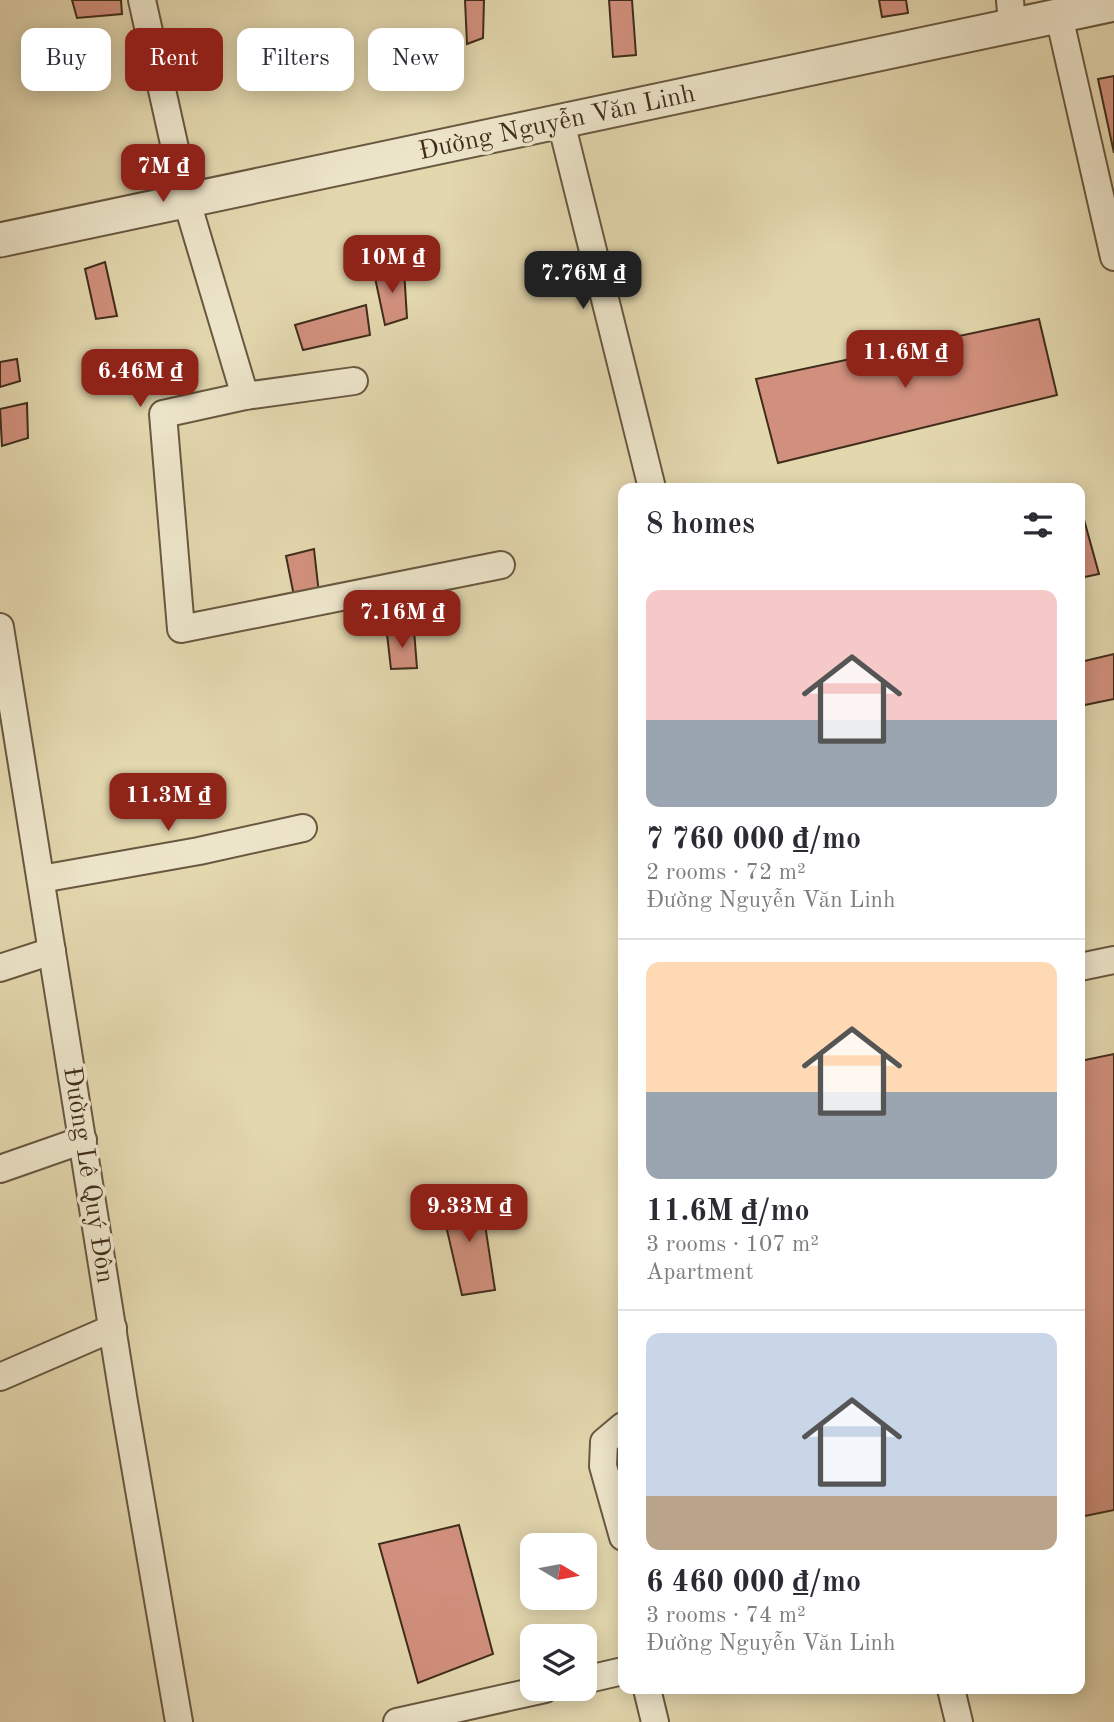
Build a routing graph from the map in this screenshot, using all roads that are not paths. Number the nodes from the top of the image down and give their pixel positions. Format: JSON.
{"nodes":[{"id":1,"x":142,"y":0,"type":"edge"},
{"id":2,"x":1114,"y":4,"type":"edge"},
{"id":3,"x":1011,"y":13,"type":"edge"},
{"id":4,"x":1059,"y":16,"type":"junction"},
{"id":5,"x":561,"y":122,"type":"junction"},
{"id":6,"x":187,"y":202,"type":"junction"},
{"id":7,"x":0,"y":240,"type":"edge"},
{"id":8,"x":1114,"y":257,"type":"edge"},
{"id":9,"x":354,"y":381,"type":"dead end"},
{"id":10,"x":245,"y":396,"type":"junction"},
{"id":11,"x":651,"y":483,"type":"edge"},
{"id":12,"x":502,"y":565,"type":"dead end"},
{"id":13,"x":0,"y":627,"type":"edge"},
{"id":14,"x":303,"y":828,"type":"dead end"},
{"id":15,"x":41,"y":879,"type":"junction"},
{"id":16,"x":52,"y":951,"type":"junction"},
{"id":17,"x":1114,"y":960,"type":"edge"},
{"id":18,"x":1085,"y":966,"type":"edge"},
{"id":19,"x":0,"y":968,"type":"edge"},
{"id":20,"x":83,"y":1140,"type":"junction"},
{"id":21,"x":0,"y":1169,"type":"edge"},
{"id":22,"x":113,"y":1328,"type":"junction"},
{"id":23,"x":0,"y":1377,"type":"edge"},
{"id":24,"x":618,"y":1430,"type":"edge"},
{"id":25,"x":618,"y":1518,"type":"edge"},
{"id":26,"x":618,"y":1672,"type":"edge"},
{"id":27,"x":597,"y":1677,"type":"edge"},
{"id":28,"x":649,"y":1694,"type":"edge"},
{"id":29,"x":952,"y":1694,"type":"edge"},
{"id":30,"x":520,"y":1695,"type":"edge"},
{"id":31,"x":179,"y":1722,"type":"edge"},
{"id":32,"x":397,"y":1722,"type":"edge"},
{"id":33,"x":655,"y":1722,"type":"edge"},
{"id":34,"x":959,"y":1722,"type":"edge"}],
"edges":[{"from":1,"to":6,"type":"street"},
{"from":2,"to":4,"type":"street","name":"Đường Nguyễn Văn Linh"},
{"from":3,"to":4,"type":"street","name":"Đường Nguyễn Văn Linh"},
{"from":3,"to":5,"type":"street","name":"Đường Nguyễn Văn Linh"},
{"from":4,"to":8,"type":"street"},
{"from":5,"to":6,"type":"street","name":"Đường Nguyễn Văn Linh"},
{"from":5,"to":11,"type":"street"},
{"from":6,"to":7,"type":"street","name":"Đường Nguyễn Văn Linh"},
{"from":6,"to":10,"type":"street"},
{"from":9,"to":10,"type":"street"},
{"from":10,"to":12,"type":"street"},
{"from":13,"to":15,"type":"street","name":"Đường Lê Quý Đôn"},
{"from":14,"to":15,"type":"street"},
{"from":15,"to":16,"type":"street","name":"Đường Lê Quý Đôn"},
{"from":16,"to":19,"type":"street"},
{"from":16,"to":20,"type":"street","name":"Đường Lê Quý Đôn"},
{"from":17,"to":18,"type":"street"},
{"from":20,"to":21,"type":"street"},
{"from":20,"to":22,"type":"street","name":"Đường Lê Quý Đôn"},
{"from":22,"to":23,"type":"street"},
{"from":22,"to":31,"type":"street","name":"Đường Lê Quý Đôn"},
{"from":24,"to":25,"type":"street"},
{"from":26,"to":27,"type":"street"},
{"from":28,"to":33,"type":"street"},
{"from":29,"to":34,"type":"street"},
{"from":30,"to":32,"type":"street"}]}
